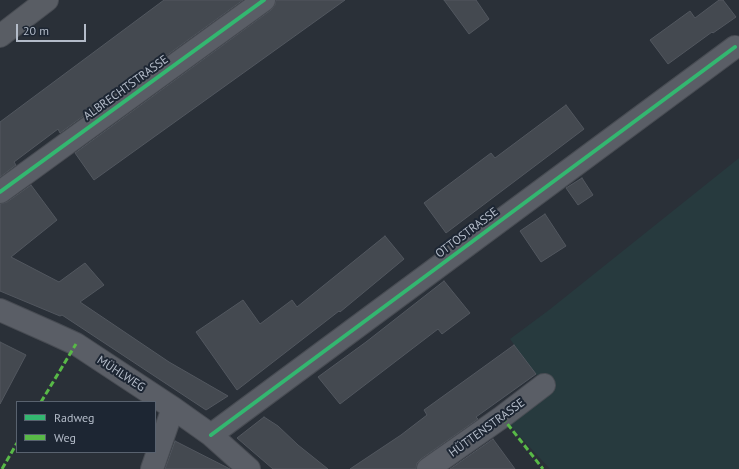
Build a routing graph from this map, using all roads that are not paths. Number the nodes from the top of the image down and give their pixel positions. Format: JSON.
{"nodes":[{"id":1,"x":47,"y":0,"type":"edge"},
{"id":2,"x":264,"y":0,"type":"edge"},
{"id":3,"x":0,"y":36,"type":"edge"},
{"id":4,"x":735,"y":47,"type":"dead end"},
{"id":5,"x":0,"y":192,"type":"edge"},
{"id":6,"x":0,"y":310,"type":"edge"},
{"id":7,"x":544,"y":385,"type":"dead end"},
{"id":8,"x":173,"y":408,"type":"junction"},
{"id":9,"x":211,"y":435,"type":"junction"},
{"id":10,"x":152,"y":469,"type":"edge"},
{"id":11,"x":249,"y":469,"type":"edge"},
{"id":12,"x":428,"y":469,"type":"edge"}],
"edges":[{"from":1,"to":3,"type":"main road"},
{"from":2,"to":5,"type":"street","name":"ALBRECHTSTRASSE"},
{"from":4,"to":9,"type":"street","name":"OTTOSTRASSE"},
{"from":6,"to":8,"type":"street","name":"MÜHLWEG"},
{"from":7,"to":12,"type":"street","name":"HÜTTENSTRASSE"},
{"from":8,"to":9,"type":"street","name":"MÜHLWEG"},
{"from":8,"to":10,"type":"street"},
{"from":9,"to":11,"type":"street","name":"MÜHLWEG"}]}
